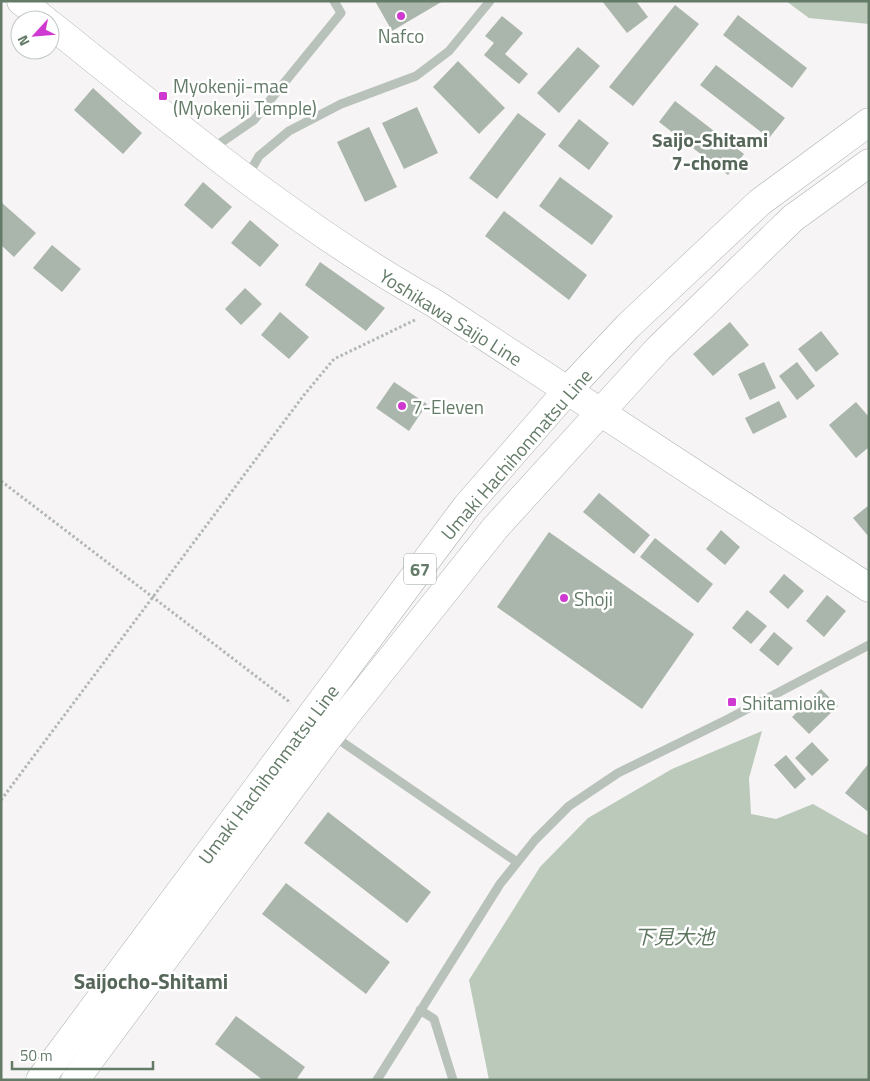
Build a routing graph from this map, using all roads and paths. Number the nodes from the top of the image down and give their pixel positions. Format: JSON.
{"nodes":[{"id":1,"x":21,"y":1,"type":"edge"},
{"id":2,"x":334,"y":1,"type":"edge"},
{"id":3,"x":490,"y":1,"type":"edge"},
{"id":4,"x":32,"y":10,"type":"edge"},
{"id":5,"x":60,"y":32,"type":"edge"},
{"id":6,"x":869,"y":122,"type":"edge"},
{"id":7,"x":209,"y":151,"type":"junction"},
{"id":8,"x":869,"y":163,"type":"edge"},
{"id":9,"x":245,"y":180,"type":"junction"},
{"id":10,"x":434,"y":303,"type":"junction"},
{"id":11,"x":567,"y":391,"type":"junction"},
{"id":12,"x":600,"y":412,"type":"junction"},
{"id":13,"x":1,"y":481,"type":"edge"},
{"id":14,"x":869,"y":588,"type":"edge"},
{"id":15,"x":155,"y":597,"type":"junction"},
{"id":16,"x":869,"y":646,"type":"edge"},
{"id":17,"x":310,"y":718,"type":"junction"},
{"id":18,"x":331,"y":734,"type":"junction"},
{"id":19,"x":1,"y":800,"type":"edge"},
{"id":20,"x":517,"y":862,"type":"junction"},
{"id":21,"x":420,"y":1010,"type":"junction"},
{"id":22,"x":40,"y":1080,"type":"edge"},
{"id":23,"x":75,"y":1080,"type":"edge"},
{"id":24,"x":377,"y":1080,"type":"edge"},
{"id":25,"x":453,"y":1080,"type":"edge"}],
"edges":[{"from":1,"to":4,"type":"main road"},
{"from":2,"to":7,"type":"street"},
{"from":3,"to":9,"type":"street"},
{"from":5,"to":7,"type":"main road","name":"Yoshikawa Saijo Line"},
{"from":6,"to":11,"type":"main road","name":"Umaki Hachihonmatsu Line","number":"67"},
{"from":7,"to":9,"type":"main road","name":"Yoshikawa Saijo Line"},
{"from":8,"to":12,"type":"main road","name":"Umaki Hachihonmatsu Line","number":"67"},
{"from":9,"to":10,"type":"main road","name":"Yoshikawa Saijo Line"},
{"from":10,"to":11,"type":"main road","name":"Yoshikawa Saijo Line"},
{"from":10,"to":15,"type":"path"},
{"from":11,"to":12,"type":"main road","name":"Yoshikawa Saijo Line"},
{"from":11,"to":17,"type":"main road","name":"Umaki Hachihonmatsu Line","number":"67"},
{"from":12,"to":14,"type":"main road","name":"Yoshikawa Saijo Line"},
{"from":12,"to":18,"type":"main road","name":"Umaki Hachihonmatsu Line","number":"67"},
{"from":13,"to":15,"type":"path"},
{"from":15,"to":17,"type":"path"},
{"from":15,"to":19,"type":"path"},
{"from":16,"to":20,"type":"street"},
{"from":17,"to":22,"type":"main road","name":"Umaki Hachihonmatsu Line","number":"67"},
{"from":18,"to":20,"type":"street"},
{"from":18,"to":23,"type":"main road","name":"Umaki Hachihonmatsu Line","number":"67"},
{"from":20,"to":21,"type":"street"},
{"from":21,"to":24,"type":"street"},
{"from":21,"to":25,"type":"street"}]}
